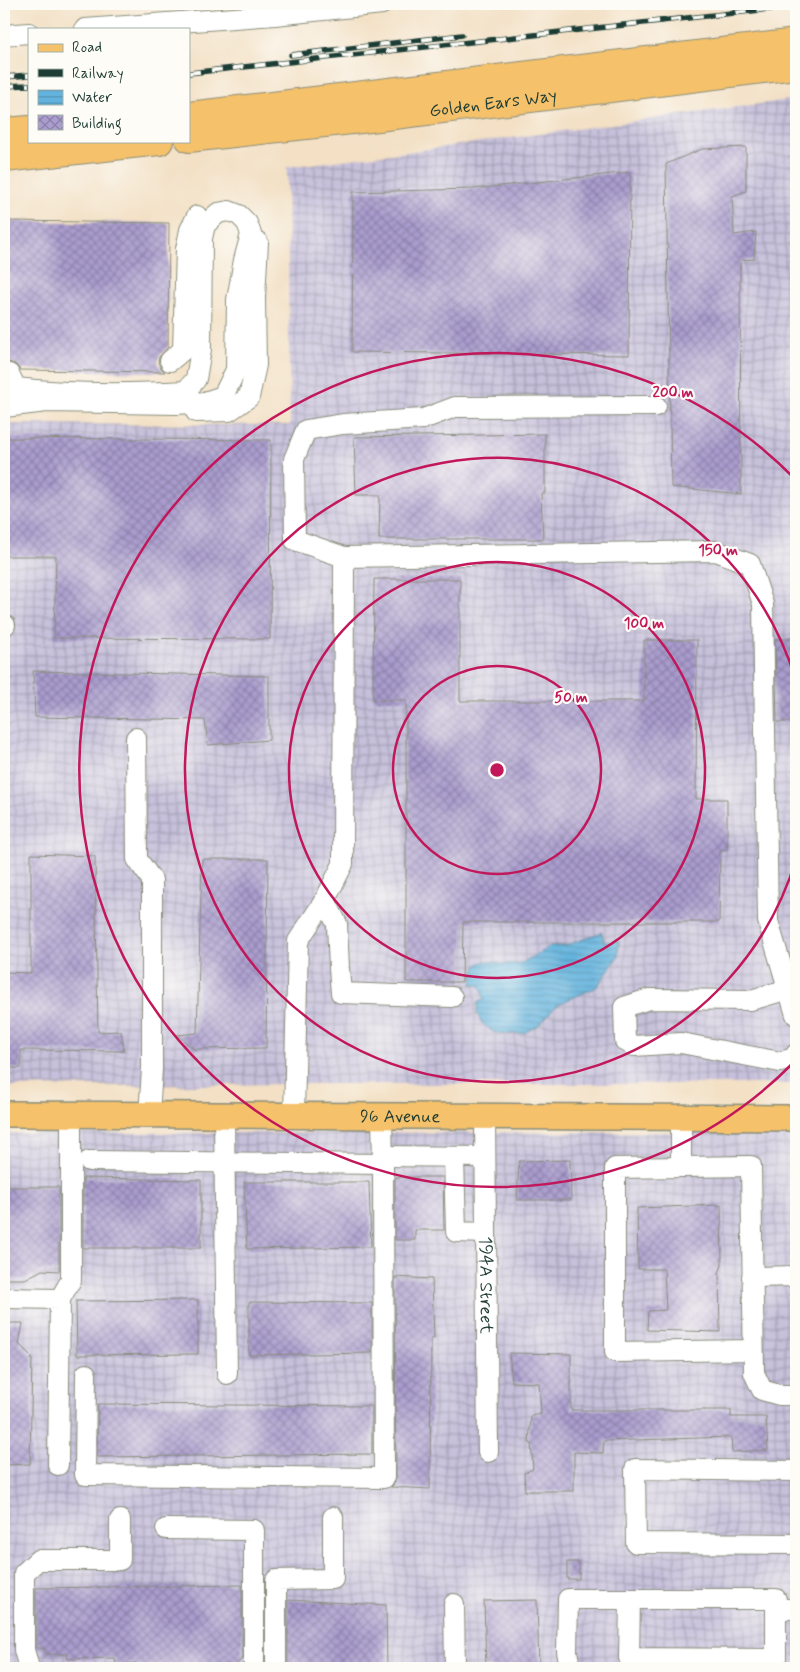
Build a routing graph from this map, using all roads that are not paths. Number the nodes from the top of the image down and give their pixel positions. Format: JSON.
{"nodes":[{"id":1,"x":382,"y":4,"type":"edge"},
{"id":2,"x":274,"y":10,"type":"edge"},
{"id":3,"x":95,"y":28,"type":"edge"},
{"id":4,"x":28,"y":33,"type":"edge"},
{"id":5,"x":4,"y":35,"type":"edge"},
{"id":6,"x":796,"y":43,"type":"edge"},
{"id":7,"x":796,"y":65,"type":"edge"},
{"id":8,"x":190,"y":116,"type":"edge"},
{"id":9,"x":28,"y":130,"type":"edge"},
{"id":10,"x":4,"y":132,"type":"edge"},
{"id":11,"x":190,"y":138,"type":"edge"},
{"id":12,"x":151,"y":142,"type":"edge"},
{"id":13,"x":4,"y":158,"type":"edge"},
{"id":14,"x":170,"y":361,"type":"dead end"},
{"id":15,"x":9,"y":374,"type":"dead end"},
{"id":16,"x":656,"y":406,"type":"dead end"},
{"id":17,"x":4,"y":407,"type":"edge"},
{"id":18,"x":4,"y":416,"type":"edge"},
{"id":19,"x":344,"y":557,"type":"junction"},
{"id":20,"x":136,"y":738,"type":"dead end"},
{"id":21,"x":325,"y":900,"type":"junction"},
{"id":22,"x":789,"y":989,"type":"junction"},
{"id":23,"x":452,"y":997,"type":"dead end"},
{"id":24,"x":796,"y":1015,"type":"edge"},
{"id":25,"x":796,"y":1054,"type":"edge"},
{"id":26,"x":4,"y":1114,"type":"edge"},
{"id":27,"x":71,"y":1114,"type":"junction"},
{"id":28,"x":149,"y":1115,"type":"junction"},
{"id":29,"x":224,"y":1116,"type":"junction"},
{"id":30,"x":294,"y":1116,"type":"junction"},
{"id":31,"x":382,"y":1117,"type":"junction"},
{"id":32,"x":485,"y":1117,"type":"junction"},
{"id":33,"x":682,"y":1118,"type":"junction"},
{"id":34,"x":796,"y":1118,"type":"edge"},
{"id":35,"x":454,"y":1157,"type":"junction"},
{"id":36,"x":485,"y":1157,"type":"junction"},
{"id":37,"x":383,"y":1160,"type":"junction"},
{"id":38,"x":89,"y":1161,"type":"dead end"},
{"id":39,"x":225,"y":1162,"type":"junction"},
{"id":40,"x":682,"y":1167,"type":"junction"},
{"id":41,"x":486,"y":1233,"type":"junction"},
{"id":42,"x":796,"y":1276,"type":"edge"},
{"id":43,"x":752,"y":1277,"type":"junction"},
{"id":44,"x":4,"y":1298,"type":"edge"},
{"id":45,"x":60,"y":1299,"type":"junction"},
{"id":46,"x":752,"y":1350,"type":"junction"},
{"id":47,"x":86,"y":1374,"type":"dead end"},
{"id":48,"x":227,"y":1374,"type":"dead end"},
{"id":49,"x":796,"y":1395,"type":"edge"},
{"id":50,"x":488,"y":1452,"type":"dead end"},
{"id":51,"x":58,"y":1465,"type":"dead end"},
{"id":52,"x":796,"y":1471,"type":"edge"},
{"id":53,"x":332,"y":1517,"type":"dead end"},
{"id":54,"x":120,"y":1520,"type":"dead end"},
{"id":55,"x":166,"y":1529,"type":"dead end"},
{"id":56,"x":796,"y":1544,"type":"edge"},
{"id":57,"x":630,"y":1599,"type":"junction"},
{"id":58,"x":454,"y":1604,"type":"dead end"},
{"id":59,"x":796,"y":1609,"type":"edge"},
{"id":60,"x":776,"y":1610,"type":"junction"},
{"id":61,"x":29,"y":1668,"type":"edge"},
{"id":62,"x":254,"y":1668,"type":"edge"},
{"id":63,"x":276,"y":1668,"type":"edge"},
{"id":64,"x":454,"y":1668,"type":"edge"},
{"id":65,"x":570,"y":1668,"type":"edge"}],
"edges":[{"from":1,"to":2,"type":"street"},
{"from":2,"to":3,"type":"street"},
{"from":4,"to":5,"type":"street"},
{"from":6,"to":8,"type":"highway","name":"Golden Ears Way"},
{"from":7,"to":11,"type":"highway","name":"Golden Ears Way"},
{"from":9,"to":10,"type":"highway"},
{"from":12,"to":13,"type":"highway"},
{"from":14,"to":18,"type":"street"},
{"from":15,"to":17,"type":"street"},
{"from":16,"to":19,"type":"street"},
{"from":19,"to":21,"type":"street"},
{"from":19,"to":22,"type":"street"},
{"from":20,"to":28,"type":"street"},
{"from":21,"to":23,"type":"street"},
{"from":21,"to":30,"type":"street"},
{"from":22,"to":24,"type":"street"},
{"from":22,"to":25,"type":"street"},
{"from":26,"to":27,"type":"main road","name":"96 Avenue"},
{"from":27,"to":28,"type":"main road","name":"96 Avenue"},
{"from":27,"to":45,"type":"street"},
{"from":28,"to":29,"type":"main road","name":"96 Avenue"},
{"from":29,"to":30,"type":"main road","name":"96 Avenue"},
{"from":29,"to":39,"type":"street"},
{"from":30,"to":31,"type":"main road","name":"96 Avenue"},
{"from":31,"to":32,"type":"main road","name":"96 Avenue"},
{"from":31,"to":37,"type":"street"},
{"from":32,"to":33,"type":"main road","name":"96 Avenue"},
{"from":32,"to":36,"type":"street","name":"194A Street"},
{"from":33,"to":34,"type":"main road","name":"96 Avenue"},
{"from":33,"to":40,"type":"street"},
{"from":35,"to":36,"type":"street"},
{"from":35,"to":37,"type":"street"},
{"from":35,"to":41,"type":"street"},
{"from":36,"to":41,"type":"street","name":"194A Street"},
{"from":37,"to":39,"type":"street"},
{"from":37,"to":47,"type":"street"},
{"from":38,"to":39,"type":"street"},
{"from":39,"to":48,"type":"street"},
{"from":40,"to":43,"type":"street"},
{"from":40,"to":46,"type":"street"},
{"from":41,"to":50,"type":"street","name":"194A Street"},
{"from":42,"to":43,"type":"street"},
{"from":43,"to":46,"type":"street"},
{"from":44,"to":45,"type":"street"},
{"from":45,"to":51,"type":"street"},
{"from":46,"to":49,"type":"street"},
{"from":52,"to":56,"type":"street"},
{"from":53,"to":63,"type":"street"},
{"from":54,"to":61,"type":"street"},
{"from":55,"to":62,"type":"street"},
{"from":57,"to":60,"type":"street"},
{"from":57,"to":60,"type":"street"},
{"from":57,"to":65,"type":"street"},
{"from":58,"to":64,"type":"street"},
{"from":59,"to":60,"type":"street"}]}
